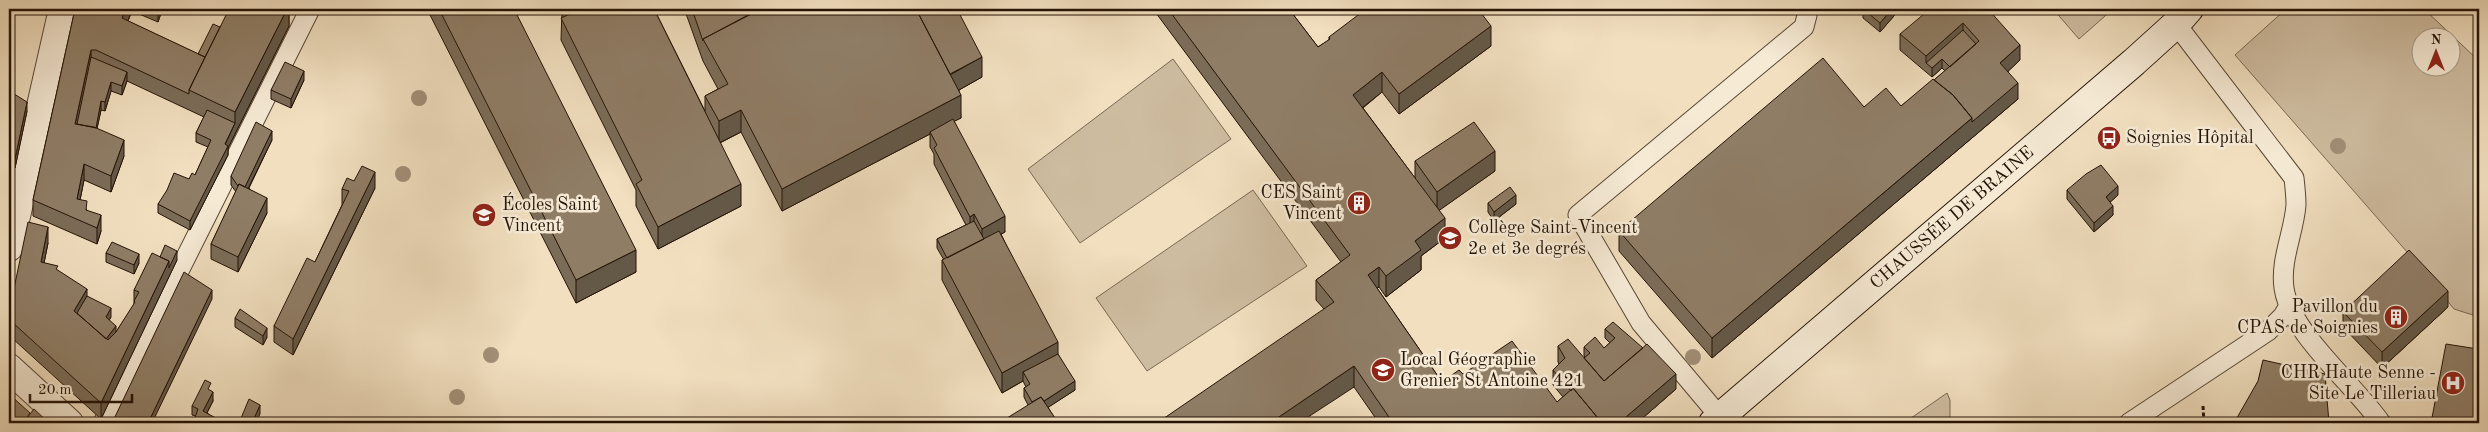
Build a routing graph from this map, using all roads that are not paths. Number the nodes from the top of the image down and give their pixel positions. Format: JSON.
{"nodes":[{"id":1,"x":63,"y":9,"type":"edge"},
{"id":2,"x":310,"y":9,"type":"edge"},
{"id":3,"x":1807,"y":15,"type":"dead end"},
{"id":4,"x":2182,"y":16,"type":"edge"},
{"id":5,"x":9,"y":247,"type":"edge"},
{"id":6,"x":2289,"y":306,"type":"junction"},
{"id":7,"x":9,"y":368,"type":"edge"},
{"id":8,"x":1720,"y":421,"type":"edge"},
{"id":9,"x":69,"y":423,"type":"edge"},
{"id":10,"x":104,"y":423,"type":"edge"},
{"id":11,"x":2129,"y":423,"type":"edge"},
{"id":12,"x":2381,"y":423,"type":"edge"}],
"edges":[{"from":1,"to":5,"type":"street"},
{"from":2,"to":10,"type":"lane"},
{"from":3,"to":8,"type":"lane"},
{"from":4,"to":6,"type":"lane"},
{"from":4,"to":8,"type":"street","name":"CHAUSSÉE DE BRAINE"},
{"from":6,"to":11,"type":"lane"},
{"from":6,"to":12,"type":"lane"},
{"from":7,"to":9,"type":"street"}]}
